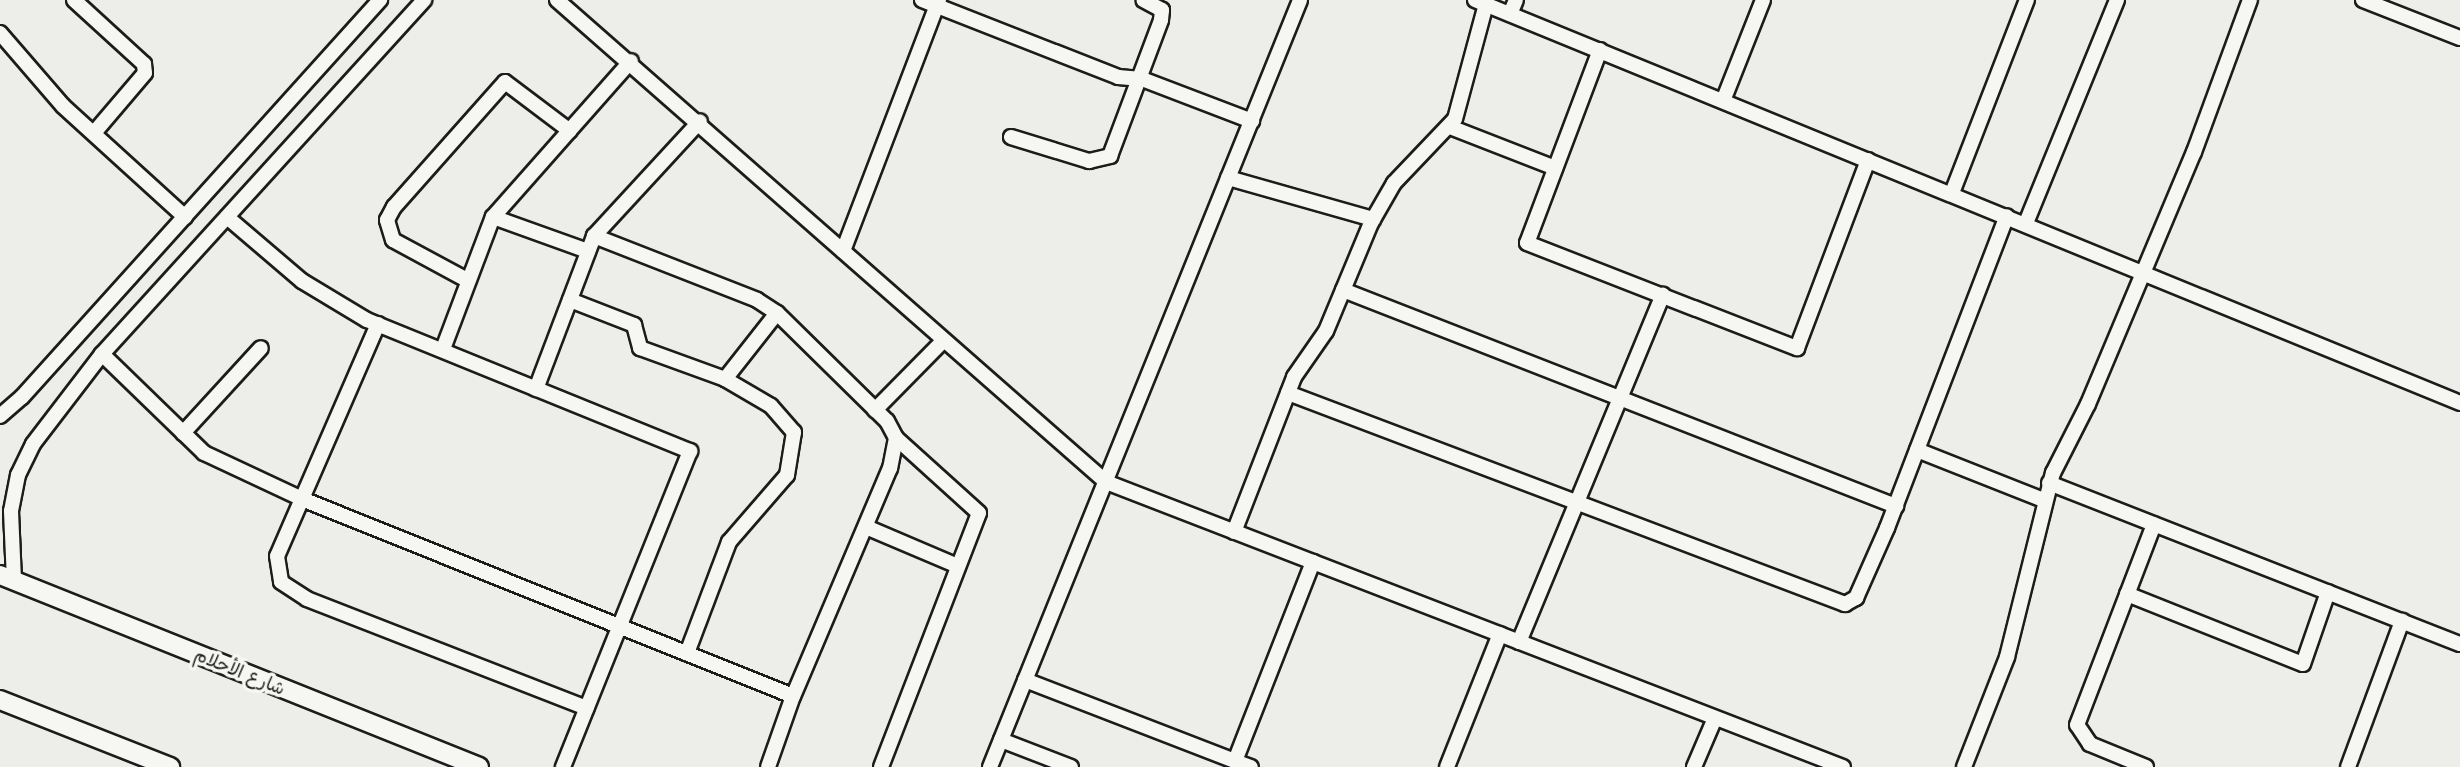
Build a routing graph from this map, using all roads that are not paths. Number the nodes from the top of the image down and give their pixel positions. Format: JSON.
{"nodes":[{"id":1,"x":74,"y":0,"type":"edge"},
{"id":2,"x":380,"y":0,"type":"edge"},
{"id":3,"x":424,"y":0,"type":"edge"},
{"id":4,"x":557,"y":0,"type":"edge"},
{"id":5,"x":922,"y":0,"type":"edge"},
{"id":6,"x":1143,"y":0,"type":"edge"},
{"id":7,"x":1300,"y":0,"type":"edge"},
{"id":8,"x":1516,"y":0,"type":"edge"},
{"id":9,"x":1763,"y":0,"type":"edge"},
{"id":10,"x":2027,"y":0,"type":"edge"},
{"id":11,"x":2117,"y":0,"type":"edge"},
{"id":12,"x":2250,"y":0,"type":"edge"},
{"id":13,"x":2362,"y":0,"type":"edge"},
{"id":14,"x":1481,"y":2,"type":"edge"},
{"id":15,"x":938,"y":3,"type":"edge"},
{"id":16,"x":1510,"y":14,"type":"junction"},
{"id":17,"x":0,"y":33,"type":"edge"},
{"id":18,"x":2460,"y":38,"type":"edge"},
{"id":19,"x":1600,"y":50,"type":"junction"},
{"id":20,"x":631,"y":61,"type":"junction"},
{"id":21,"x":1142,"y":79,"type":"junction"},
{"id":22,"x":1723,"y":101,"type":"junction"},
{"id":23,"x":700,"y":121,"type":"junction"},
{"id":24,"x":1252,"y":121,"type":"junction"},
{"id":25,"x":1450,"y":127,"type":"junction"},
{"id":26,"x":570,"y":131,"type":"junction"},
{"id":27,"x":94,"y":133,"type":"junction"},
{"id":28,"x":1011,"y":136,"type":"dead end"},
{"id":29,"x":1868,"y":160,"type":"junction"},
{"id":30,"x":1555,"y":169,"type":"junction"},
{"id":31,"x":1228,"y":178,"type":"junction"},
{"id":32,"x":1952,"y":193,"type":"junction"},
{"id":33,"x":2007,"y":216,"type":"junction"},
{"id":34,"x":185,"y":217,"type":"junction"},
{"id":35,"x":227,"y":217,"type":"junction"},
{"id":36,"x":493,"y":217,"type":"junction"},
{"id":37,"x":1374,"y":219,"type":"junction"},
{"id":38,"x":2025,"y":223,"type":"junction"},
{"id":39,"x":594,"y":236,"type":"junction"},
{"id":40,"x":588,"y":251,"type":"junction"},
{"id":41,"x":843,"y":251,"type":"junction"},
{"id":42,"x":2142,"y":271,"type":"junction"},
{"id":43,"x":467,"y":280,"type":"junction"},
{"id":44,"x":1343,"y":290,"type":"junction"},
{"id":45,"x":1663,"y":295,"type":"junction"},
{"id":46,"x":570,"y":300,"type":"junction"},
{"id":47,"x":777,"y":313,"type":"junction"},
{"id":48,"x":378,"y":324,"type":"junction"},
{"id":49,"x":943,"y":341,"type":"junction"},
{"id":50,"x":261,"y":348,"type":"dead end"},
{"id":51,"x":443,"y":349,"type":"junction"},
{"id":52,"x":102,"y":354,"type":"junction"},
{"id":53,"x":725,"y":379,"type":"junction"},
{"id":54,"x":536,"y":389,"type":"junction"},
{"id":55,"x":1288,"y":393,"type":"junction"},
{"id":56,"x":1620,"y":399,"type":"junction"},
{"id":57,"x":2460,"y":404,"type":"edge"},
{"id":58,"x":875,"y":410,"type":"junction"},
{"id":59,"x":0,"y":416,"type":"edge"},
{"id":60,"x":183,"y":433,"type":"junction"},
{"id":61,"x":896,"y":438,"type":"junction"},
{"id":62,"x":1917,"y":450,"type":"junction"},
{"id":63,"x":1106,"y":482,"type":"junction"},
{"id":64,"x":2049,"y":483,"type":"junction"},
{"id":65,"x":302,"y":499,"type":"junction"},
{"id":66,"x":2043,"y":500,"type":"junction"},
{"id":67,"x":1577,"y":504,"type":"junction"},
{"id":68,"x":1896,"y":506,"type":"junction"},
{"id":69,"x":2154,"y":524,"type":"junction"},
{"id":70,"x":866,"y":527,"type":"junction"},
{"id":71,"x":1234,"y":532,"type":"junction"},
{"id":72,"x":1313,"y":562,"type":"junction"},
{"id":73,"x":958,"y":566,"type":"junction"},
{"id":74,"x":7,"y":578,"type":"edge"},
{"id":75,"x":2328,"y":592,"type":"junction"},
{"id":76,"x":2127,"y":594,"type":"junction"},
{"id":77,"x":2402,"y":621,"type":"junction"},
{"id":78,"x":618,"y":625,"type":"junction"},
{"id":79,"x":1500,"y":634,"type":"junction"},
{"id":80,"x":1519,"y":642,"type":"junction"},
{"id":81,"x":2460,"y":644,"type":"edge"},
{"id":82,"x":687,"y":653,"type":"junction"},
{"id":83,"x":1025,"y":680,"type":"junction"},
{"id":84,"x":793,"y":696,"type":"junction"},
{"id":85,"x":0,"y":700,"type":"edge"},
{"id":86,"x":586,"y":708,"type":"junction"},
{"id":87,"x":1715,"y":718,"type":"junction"},
{"id":88,"x":1001,"y":740,"type":"junction"},
{"id":89,"x":1235,"y":761,"type":"junction"},
{"id":90,"x":170,"y":767,"type":"edge"},
{"id":91,"x":479,"y":767,"type":"edge"},
{"id":92,"x":563,"y":767,"type":"edge"},
{"id":93,"x":768,"y":767,"type":"edge"},
{"id":94,"x":881,"y":767,"type":"edge"},
{"id":95,"x":989,"y":767,"type":"edge"},
{"id":96,"x":1071,"y":767,"type":"edge"},
{"id":97,"x":1251,"y":767,"type":"edge"},
{"id":98,"x":1447,"y":767,"type":"edge"},
{"id":99,"x":1695,"y":767,"type":"edge"},
{"id":100,"x":1843,"y":767,"type":"edge"},
{"id":101,"x":1964,"y":767,"type":"edge"},
{"id":102,"x":2146,"y":767,"type":"edge"},
{"id":103,"x":2348,"y":767,"type":"edge"}],
"edges":[{"from":1,"to":27,"type":"street"},
{"from":2,"to":34,"type":"street"},
{"from":3,"to":35,"type":"street"},
{"from":4,"to":20,"type":"street"},
{"from":5,"to":15,"type":"street"},
{"from":6,"to":21,"type":"street"},
{"from":7,"to":24,"type":"street"},
{"from":8,"to":16,"type":"street"},
{"from":9,"to":22,"type":"street"},
{"from":10,"to":32,"type":"street"},
{"from":11,"to":38,"type":"street"},
{"from":12,"to":42,"type":"street"},
{"from":13,"to":18,"type":"street"},
{"from":14,"to":16,"type":"street"},
{"from":14,"to":25,"type":"street"},
{"from":15,"to":21,"type":"street"},
{"from":15,"to":41,"type":"street"},
{"from":16,"to":19,"type":"street"},
{"from":17,"to":27,"type":"street"},
{"from":19,"to":22,"type":"street"},
{"from":19,"to":30,"type":"street"},
{"from":20,"to":23,"type":"street"},
{"from":20,"to":26,"type":"street"},
{"from":21,"to":24,"type":"street"},
{"from":21,"to":28,"type":"street"},
{"from":22,"to":29,"type":"street"},
{"from":23,"to":39,"type":"street"},
{"from":23,"to":41,"type":"street"},
{"from":24,"to":31,"type":"street"},
{"from":25,"to":30,"type":"street"},
{"from":25,"to":37,"type":"street"},
{"from":26,"to":36,"type":"street"},
{"from":26,"to":43,"type":"street"},
{"from":27,"to":34,"type":"street"},
{"from":29,"to":32,"type":"street"},
{"from":29,"to":45,"type":"street"},
{"from":30,"to":45,"type":"street"},
{"from":31,"to":37,"type":"street"},
{"from":31,"to":63,"type":"street"},
{"from":32,"to":33,"type":"street"},
{"from":33,"to":38,"type":"street"},
{"from":33,"to":62,"type":"street"},
{"from":34,"to":59,"type":"street"},
{"from":35,"to":48,"type":"street"},
{"from":35,"to":52,"type":"street"},
{"from":36,"to":40,"type":"street"},
{"from":36,"to":43,"type":"street"},
{"from":37,"to":44,"type":"street"},
{"from":38,"to":42,"type":"street"},
{"from":39,"to":40,"type":"street"},
{"from":39,"to":47,"type":"street"},
{"from":40,"to":46,"type":"street"},
{"from":41,"to":49,"type":"street"},
{"from":42,"to":57,"type":"street"},
{"from":42,"to":64,"type":"street"},
{"from":43,"to":51,"type":"street"},
{"from":44,"to":55,"type":"street"},
{"from":44,"to":56,"type":"street"},
{"from":45,"to":56,"type":"street"},
{"from":46,"to":53,"type":"street"},
{"from":46,"to":54,"type":"street"},
{"from":47,"to":53,"type":"street"},
{"from":47,"to":58,"type":"street"},
{"from":48,"to":51,"type":"street"},
{"from":48,"to":65,"type":"street"},
{"from":49,"to":58,"type":"street"},
{"from":49,"to":63,"type":"street"},
{"from":50,"to":60,"type":"street"},
{"from":51,"to":54,"type":"street"},
{"from":52,"to":60,"type":"street"},
{"from":52,"to":74,"type":"street"},
{"from":53,"to":82,"type":"street"},
{"from":54,"to":78,"type":"street"},
{"from":55,"to":67,"type":"street"},
{"from":55,"to":71,"type":"street"},
{"from":56,"to":67,"type":"street"},
{"from":56,"to":68,"type":"street"},
{"from":58,"to":61,"type":"street"},
{"from":60,"to":65,"type":"street"},
{"from":61,"to":70,"type":"street"},
{"from":61,"to":73,"type":"street"},
{"from":62,"to":66,"type":"street"},
{"from":62,"to":68,"type":"street"},
{"from":63,"to":71,"type":"street"},
{"from":63,"to":83,"type":"street"},
{"from":64,"to":66,"type":"street"},
{"from":64,"to":69,"type":"street"},
{"from":65,"to":78,"type":"street"},
{"from":65,"to":86,"type":"street"},
{"from":66,"to":101,"type":"street"},
{"from":67,"to":68,"type":"street"},
{"from":67,"to":80,"type":"street"},
{"from":69,"to":75,"type":"street"},
{"from":69,"to":76,"type":"street"},
{"from":70,"to":73,"type":"street"},
{"from":70,"to":84,"type":"street"},
{"from":71,"to":72,"type":"street"},
{"from":72,"to":79,"type":"street"},
{"from":72,"to":89,"type":"street"},
{"from":73,"to":94,"type":"street"},
{"from":74,"to":91,"type":"main road","name":"شارع الأحلام"},
{"from":75,"to":76,"type":"street"},
{"from":75,"to":77,"type":"street"},
{"from":76,"to":102,"type":"street"},
{"from":77,"to":81,"type":"street"},
{"from":77,"to":103,"type":"street"},
{"from":78,"to":82,"type":"street"},
{"from":78,"to":86,"type":"street"},
{"from":79,"to":80,"type":"street"},
{"from":79,"to":98,"type":"street"},
{"from":80,"to":87,"type":"street"},
{"from":82,"to":84,"type":"street"},
{"from":83,"to":88,"type":"street"},
{"from":83,"to":89,"type":"street"},
{"from":84,"to":93,"type":"street"},
{"from":85,"to":90,"type":"main road"},
{"from":86,"to":92,"type":"street"},
{"from":87,"to":99,"type":"street"},
{"from":87,"to":100,"type":"street"},
{"from":88,"to":95,"type":"street"},
{"from":88,"to":96,"type":"street"},
{"from":89,"to":97,"type":"street"}]}
